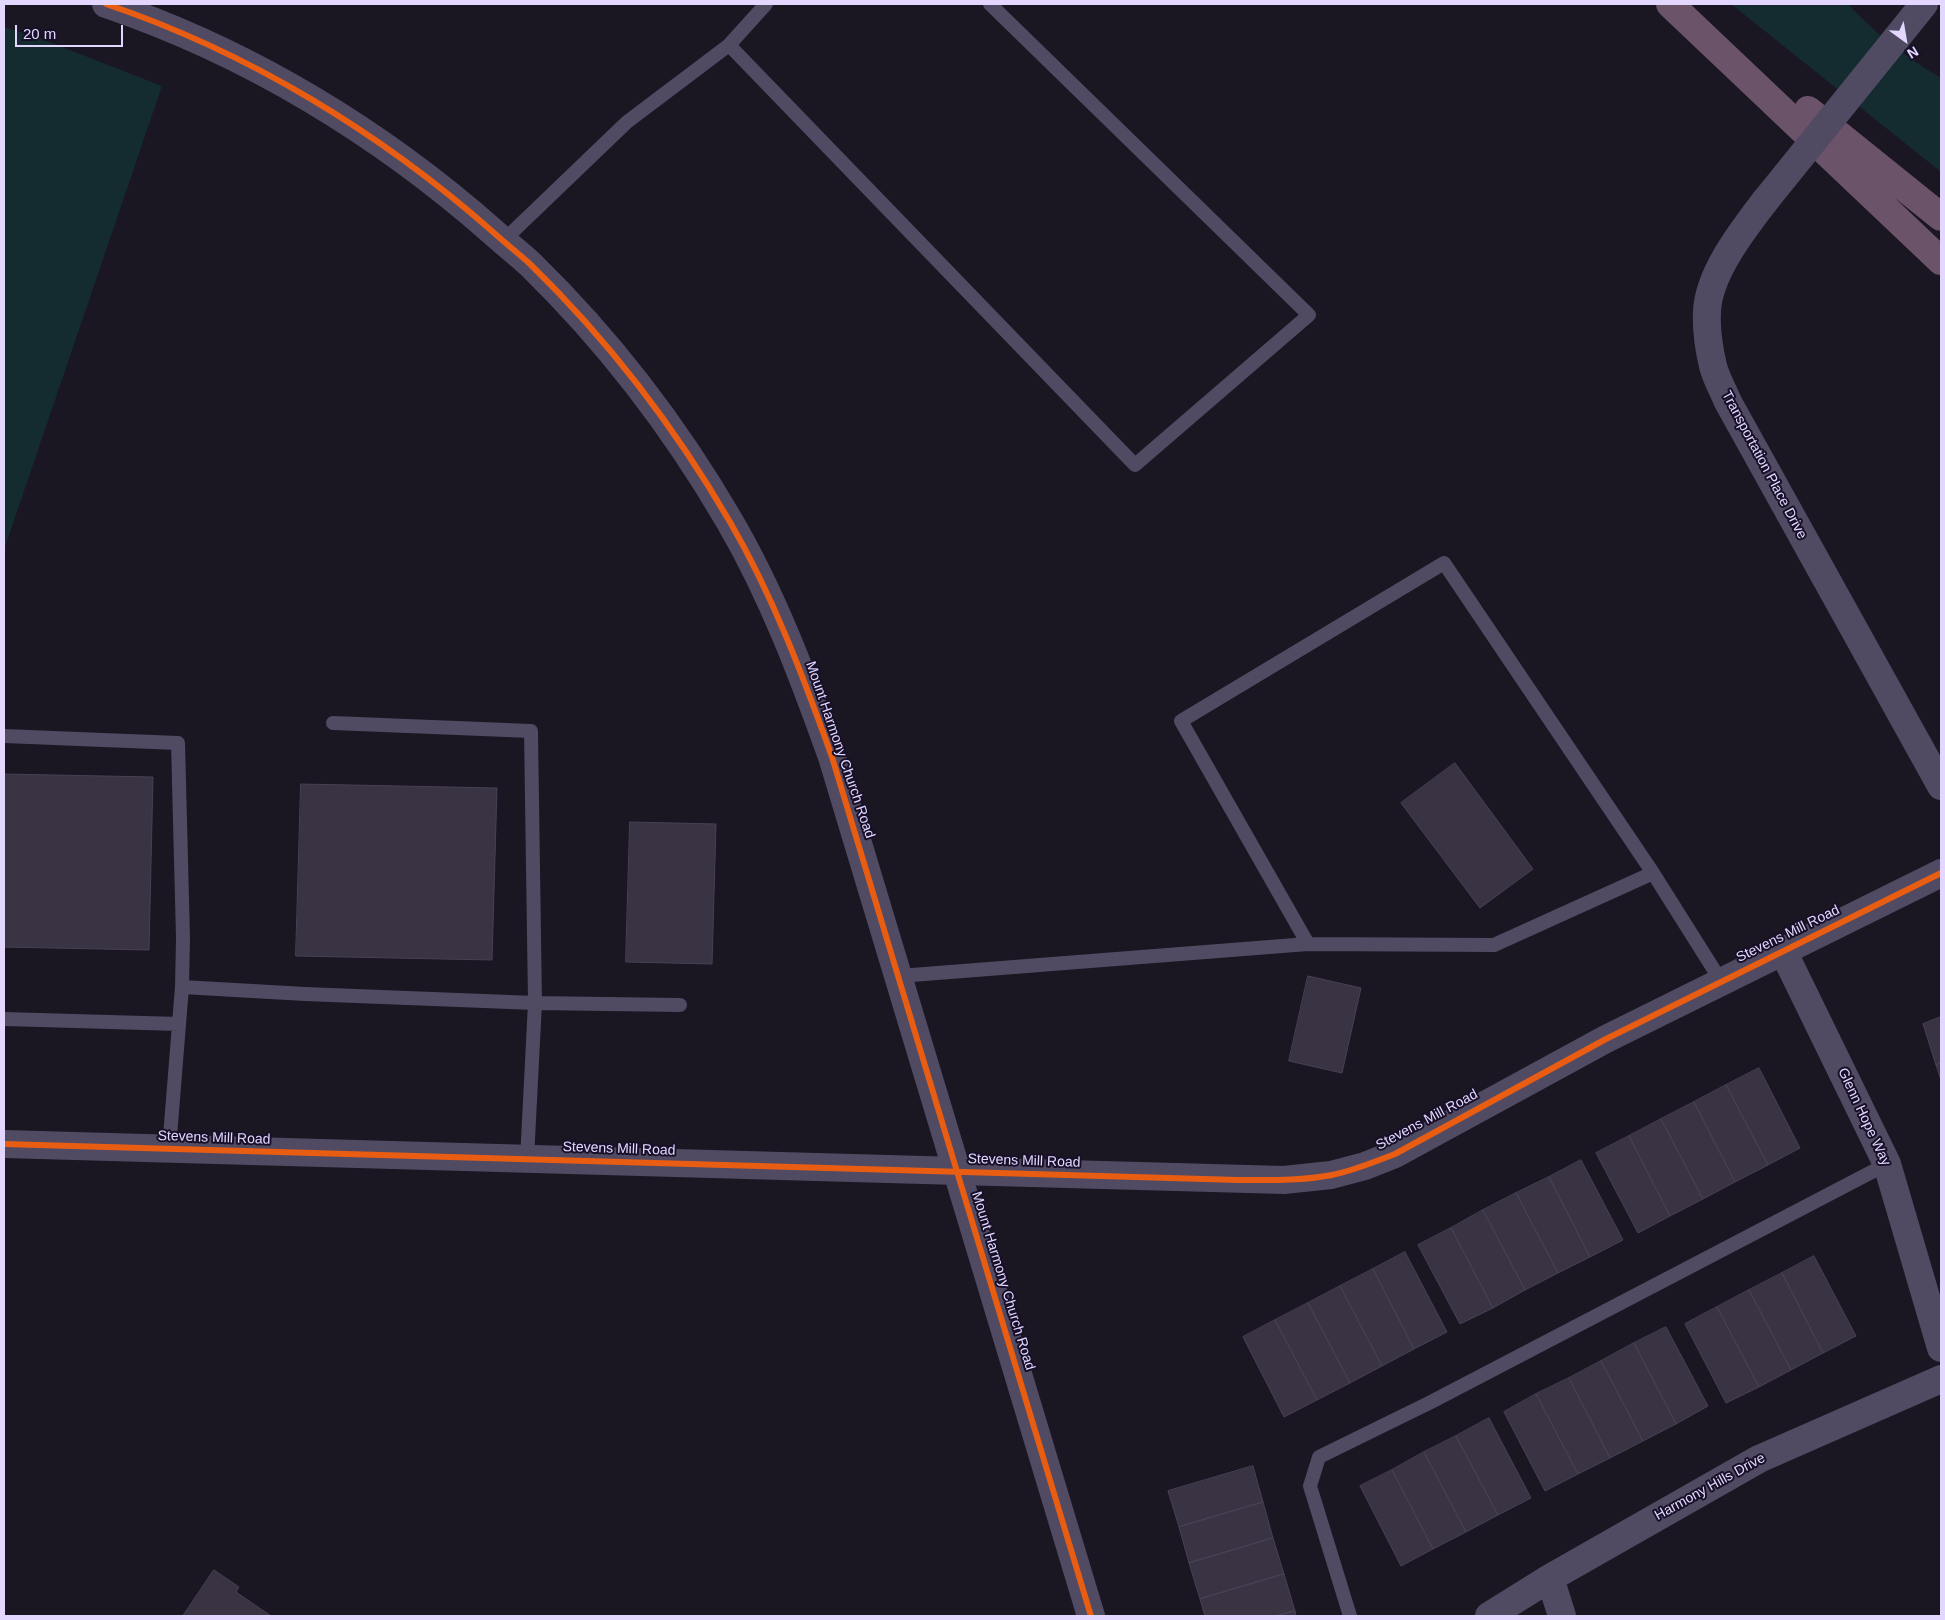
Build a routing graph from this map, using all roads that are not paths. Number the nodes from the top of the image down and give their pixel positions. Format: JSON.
{"nodes":[{"id":1,"x":106,"y":4,"type":"edge"},
{"id":2,"x":766,"y":4,"type":"edge"},
{"id":3,"x":990,"y":4,"type":"edge"},
{"id":4,"x":1670,"y":4,"type":"edge"},
{"id":5,"x":1676,"y":4,"type":"edge"},
{"id":6,"x":1924,"y":4,"type":"edge"},
{"id":7,"x":728,"y":45,"type":"junction"},
{"id":8,"x":1941,"y":217,"type":"edge"},
{"id":9,"x":502,"y":241,"type":"junction"},
{"id":10,"x":1941,"y":260,"type":"edge"},
{"id":11,"x":333,"y":723,"type":"dead end"},
{"id":12,"x":4,"y":736,"type":"edge"},
{"id":13,"x":1941,"y":786,"type":"edge"},
{"id":14,"x":1653,"y":873,"type":"junction"},
{"id":15,"x":1941,"y":873,"type":"edge"},
{"id":16,"x":1308,"y":944,"type":"junction"},
{"id":17,"x":1783,"y":951,"type":"junction"},
{"id":18,"x":899,"y":976,"type":"junction"},
{"id":19,"x":1721,"y":981,"type":"junction"},
{"id":20,"x":182,"y":987,"type":"junction"},
{"id":21,"x":535,"y":1003,"type":"junction"},
{"id":22,"x":680,"y":1005,"type":"dead end"},
{"id":23,"x":4,"y":1019,"type":"edge"},
{"id":24,"x":179,"y":1024,"type":"junction"},
{"id":25,"x":4,"y":1144,"type":"edge"},
{"id":26,"x":169,"y":1149,"type":"junction"},
{"id":27,"x":527,"y":1160,"type":"junction"},
{"id":28,"x":1887,"y":1164,"type":"junction"},
{"id":29,"x":958,"y":1171,"type":"junction"},
{"id":30,"x":1941,"y":1348,"type":"edge"},
{"id":31,"x":1941,"y":1379,"type":"edge"},
{"id":32,"x":1550,"y":1578,"type":"junction"},
{"id":33,"x":1091,"y":1616,"type":"edge"},
{"id":34,"x":1350,"y":1616,"type":"edge"},
{"id":35,"x":1489,"y":1616,"type":"edge"},
{"id":36,"x":1562,"y":1616,"type":"edge"}],
"edges":[{"from":1,"to":9,"type":"street","name":"Mount Harmony Church Road"},
{"from":2,"to":7,"type":"lane"},
{"from":3,"to":7,"type":"lane"},
{"from":4,"to":10,"type":"highway"},
{"from":5,"to":8,"type":"highway"},
{"from":6,"to":13,"type":"street","name":"Transportation Place Drive","bridge":true},
{"from":7,"to":9,"type":"lane"},
{"from":9,"to":18,"type":"street","name":"Mount Harmony Church Road"},
{"from":11,"to":21,"type":"lane"},
{"from":12,"to":20,"type":"lane"},
{"from":14,"to":16,"type":"lane"},
{"from":14,"to":16,"type":"lane"},
{"from":14,"to":19,"type":"lane"},
{"from":15,"to":17,"type":"street","name":"Stevens Mill Road"},
{"from":16,"to":18,"type":"lane"},
{"from":17,"to":19,"type":"street","name":"Stevens Mill Road"},
{"from":17,"to":28,"type":"street","name":"Glenn Hope Way"},
{"from":18,"to":29,"type":"street","name":"Mount Harmony Church Road"},
{"from":19,"to":29,"type":"street","name":"Stevens Mill Road"},
{"from":20,"to":21,"type":"lane"},
{"from":20,"to":24,"type":"lane"},
{"from":21,"to":22,"type":"lane"},
{"from":21,"to":27,"type":"lane"},
{"from":23,"to":24,"type":"lane"},
{"from":24,"to":26,"type":"lane"},
{"from":25,"to":26,"type":"street","name":"Stevens Mill Road"},
{"from":26,"to":27,"type":"street","name":"Stevens Mill Road"},
{"from":27,"to":29,"type":"street","name":"Stevens Mill Road"},
{"from":28,"to":30,"type":"street","name":"Glenn Hope Way"},
{"from":28,"to":34,"type":"lane"},
{"from":29,"to":33,"type":"street","name":"Mount Harmony Church Road"},
{"from":31,"to":32,"type":"street","name":"Harmony Hills Drive"},
{"from":32,"to":35,"type":"street","name":"Harmony Hills Drive"},
{"from":32,"to":36,"type":"street"}]}
